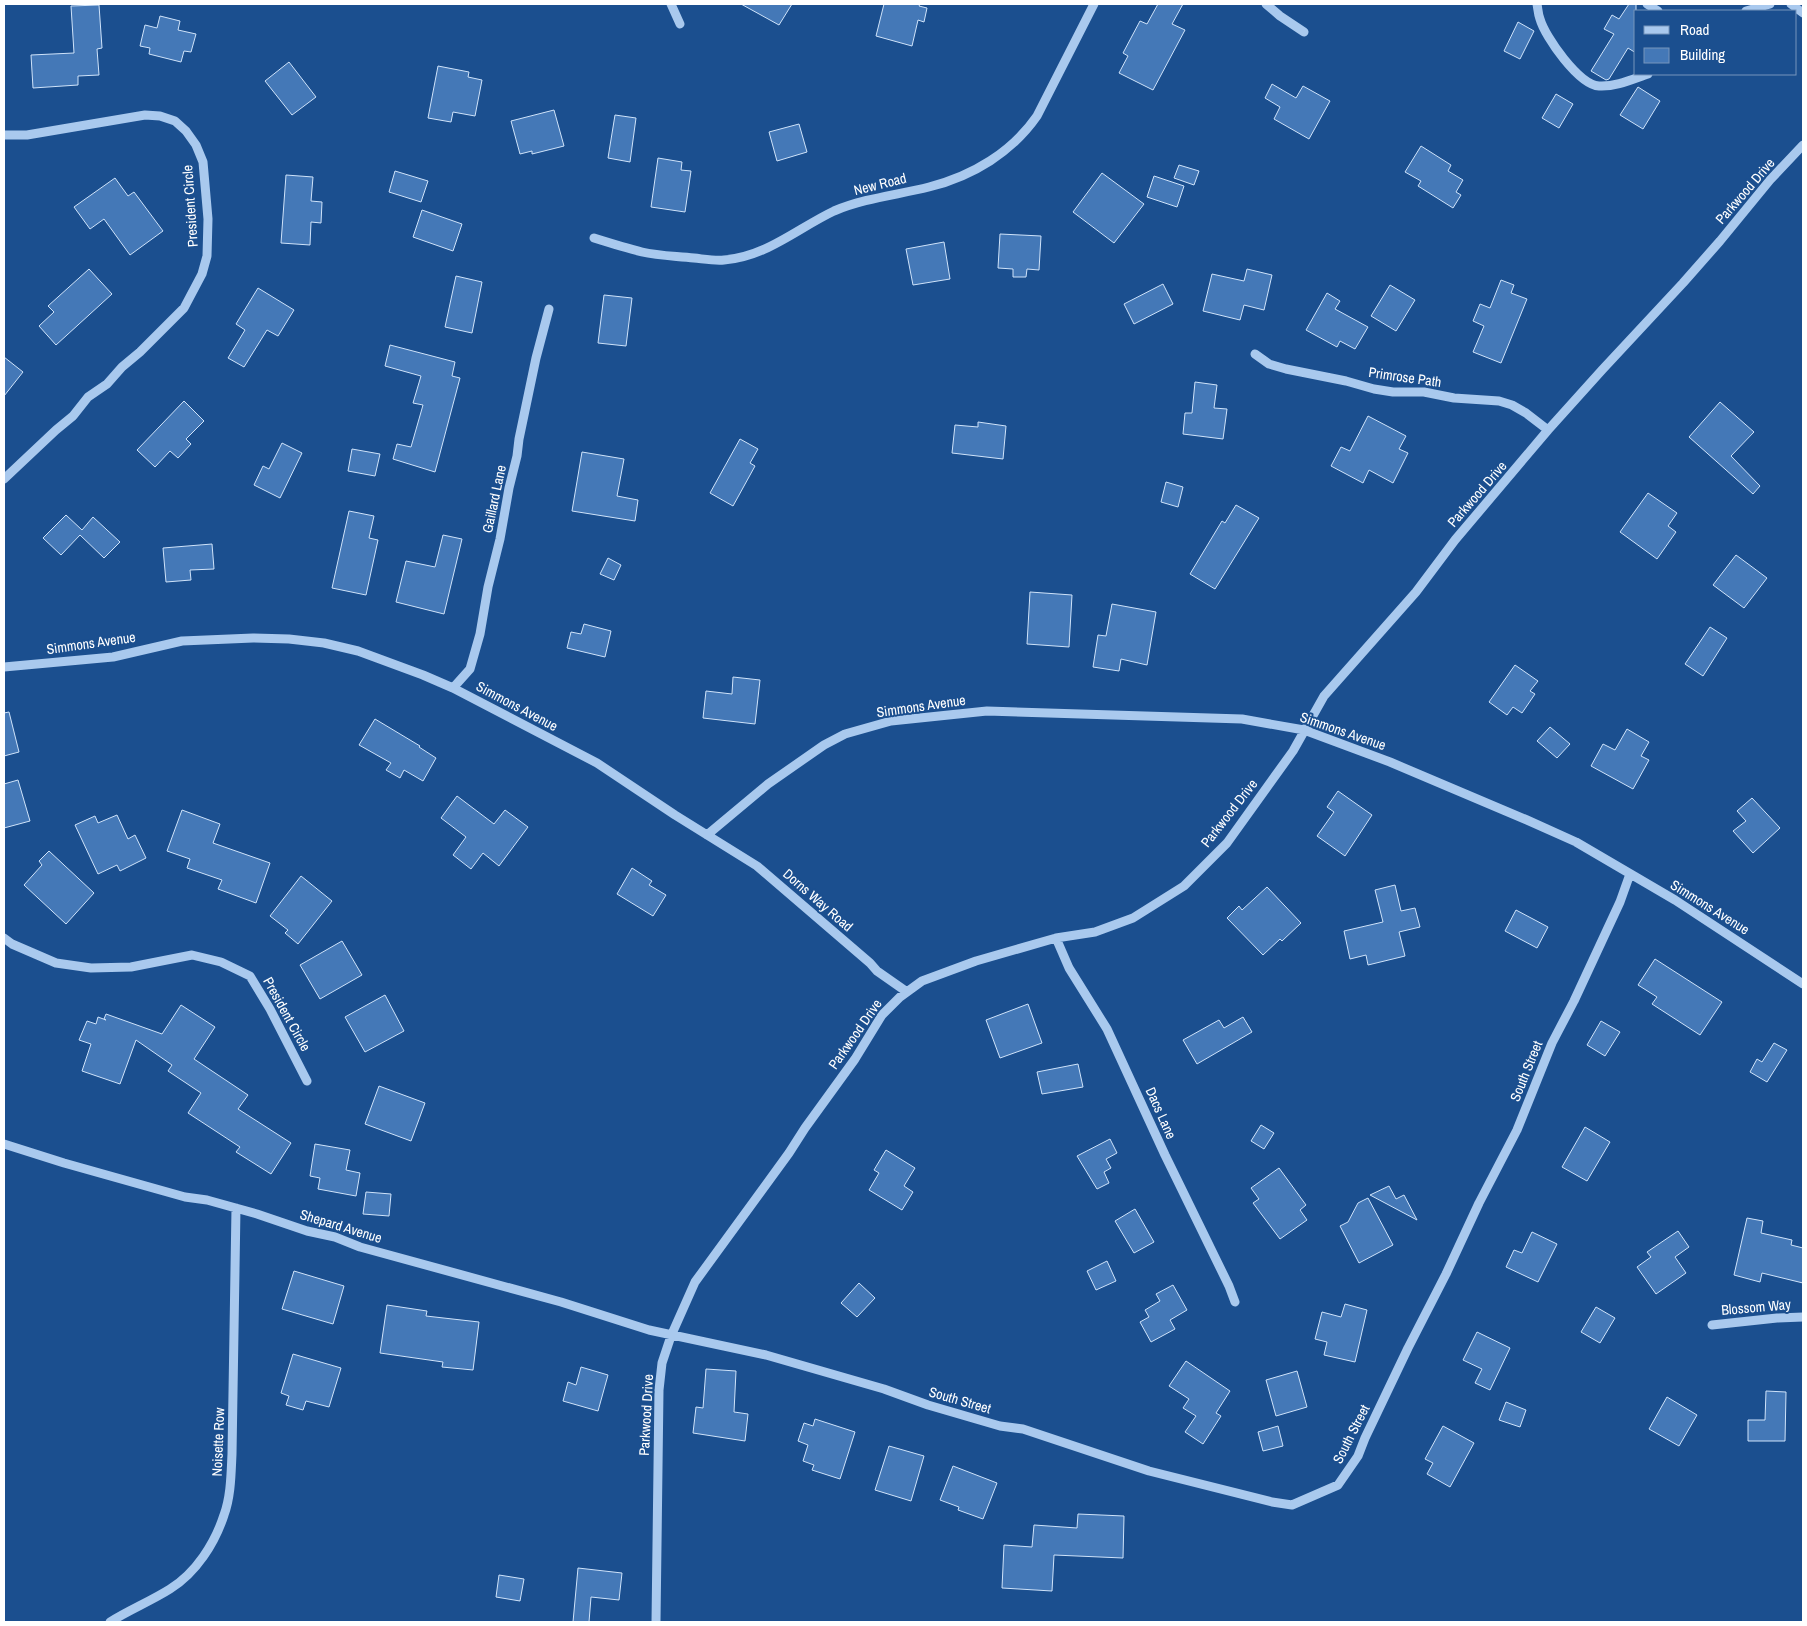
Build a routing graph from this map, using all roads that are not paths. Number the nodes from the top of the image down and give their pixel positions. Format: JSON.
{"nodes":[{"id":1,"x":671,"y":4,"type":"edge"},
{"id":2,"x":1094,"y":4,"type":"edge"},
{"id":3,"x":1266,"y":4,"type":"edge"},
{"id":4,"x":1536,"y":4,"type":"edge"},
{"id":5,"x":1770,"y":4,"type":"edge"},
{"id":6,"x":1791,"y":4,"type":"edge"},
{"id":7,"x":1749,"y":10,"type":"edge"},
{"id":8,"x":1803,"y":13,"type":"edge"},
{"id":9,"x":680,"y":24,"type":"dead end"},
{"id":10,"x":1304,"y":32,"type":"dead end"},
{"id":11,"x":1645,"y":75,"type":"edge"},
{"id":12,"x":4,"y":135,"type":"edge"},
{"id":13,"x":1803,"y":146,"type":"edge"},
{"id":14,"x":594,"y":238,"type":"dead end"},
{"id":15,"x":549,"y":309,"type":"dead end"},
{"id":16,"x":1255,"y":354,"type":"dead end"},
{"id":17,"x":1548,"y":430,"type":"junction"},
{"id":18,"x":4,"y":480,"type":"edge"},
{"id":19,"x":4,"y":667,"type":"edge"},
{"id":20,"x":453,"y":688,"type":"junction"},
{"id":21,"x":1304,"y":730,"type":"junction"},
{"id":22,"x":707,"y":835,"type":"junction"},
{"id":23,"x":1630,"y":874,"type":"junction"},
{"id":24,"x":4,"y":938,"type":"edge"},
{"id":25,"x":1056,"y":938,"type":"junction"},
{"id":26,"x":1803,"y":984,"type":"edge"},
{"id":27,"x":907,"y":992,"type":"junction"},
{"id":28,"x":307,"y":1081,"type":"dead end"},
{"id":29,"x":4,"y":1144,"type":"edge"},
{"id":30,"x":236,"y":1208,"type":"junction"},
{"id":31,"x":1235,"y":1302,"type":"dead end"},
{"id":32,"x":1803,"y":1317,"type":"edge"},
{"id":33,"x":1712,"y":1325,"type":"dead end"},
{"id":34,"x":671,"y":1336,"type":"junction"},
{"id":35,"x":110,"y":1622,"type":"edge"},
{"id":36,"x":656,"y":1622,"type":"edge"}],
"edges":[{"from":1,"to":9,"type":"street"},
{"from":2,"to":14,"type":"street","name":"New Road"},
{"from":3,"to":10,"type":"street"},
{"from":4,"to":11,"type":"street"},
{"from":5,"to":7,"type":"street"},
{"from":6,"to":8,"type":"street"},
{"from":12,"to":18,"type":"street","name":"President Circle"},
{"from":13,"to":17,"type":"street","name":"Parkwood Drive"},
{"from":15,"to":20,"type":"street","name":"Gaillard Lane"},
{"from":16,"to":17,"type":"street","name":"Primrose Path"},
{"from":17,"to":21,"type":"street","name":"Parkwood Drive"},
{"from":19,"to":20,"type":"street","name":"Simmons Avenue"},
{"from":20,"to":22,"type":"street","name":"Simmons Avenue"},
{"from":21,"to":22,"type":"street","name":"Simmons Avenue"},
{"from":21,"to":23,"type":"street","name":"Simmons Avenue"},
{"from":21,"to":25,"type":"street","name":"Parkwood Drive"},
{"from":22,"to":27,"type":"street","name":"Dorns Way Road"},
{"from":23,"to":26,"type":"street","name":"Simmons Avenue"},
{"from":23,"to":34,"type":"street","name":"South Street"},
{"from":24,"to":28,"type":"street","name":"President Circle"},
{"from":25,"to":27,"type":"street","name":"Parkwood Drive"},
{"from":25,"to":31,"type":"street","name":"Dacs Lane"},
{"from":27,"to":34,"type":"street","name":"Parkwood Drive"},
{"from":29,"to":30,"type":"street","name":"Shepard Avenue"},
{"from":30,"to":34,"type":"street","name":"Shepard Avenue"},
{"from":30,"to":35,"type":"street","name":"Noisette Row"},
{"from":32,"to":33,"type":"street","name":"Blossom Way"},
{"from":34,"to":36,"type":"street","name":"Parkwood Drive"}]}
